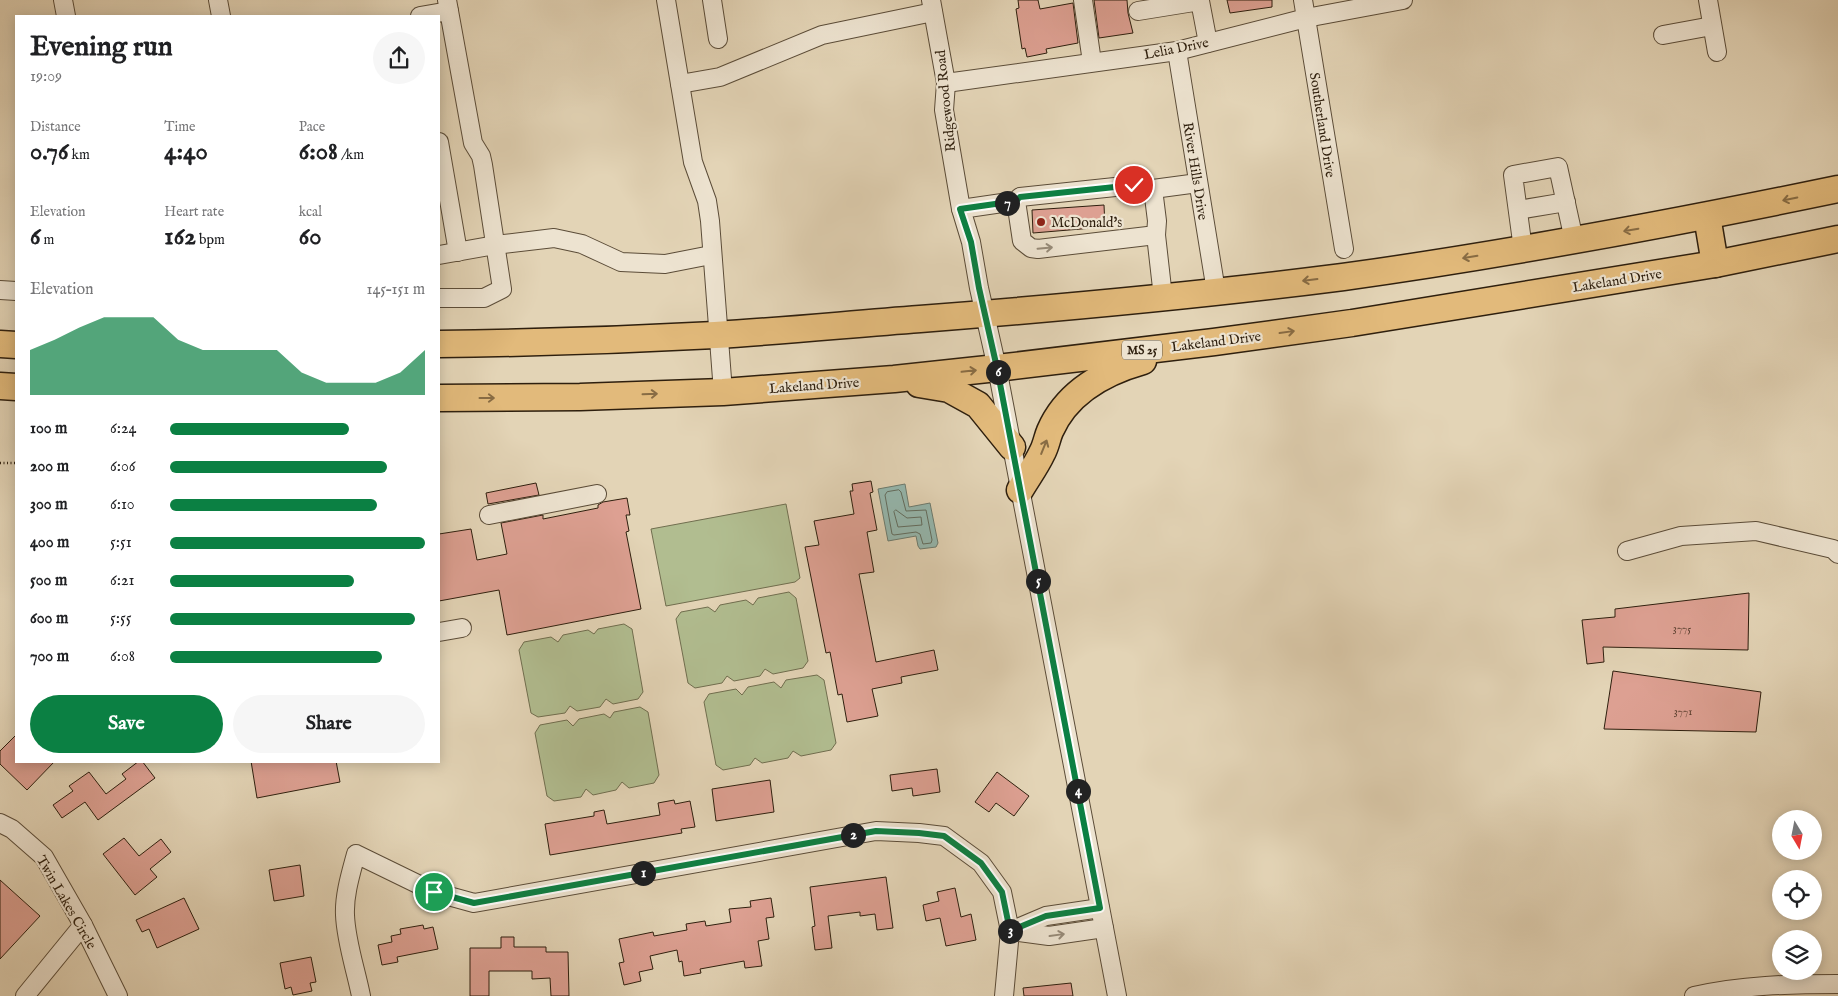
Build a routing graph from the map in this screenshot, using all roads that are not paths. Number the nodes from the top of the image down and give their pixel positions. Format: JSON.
{"nodes":[{"id":1,"x":63,"y":0,"type":"edge"},
{"id":2,"x":218,"y":0,"type":"edge"},
{"id":3,"x":666,"y":0,"type":"edge"},
{"id":4,"x":712,"y":0,"type":"edge"},
{"id":5,"x":1083,"y":0,"type":"edge"},
{"id":6,"x":1303,"y":0,"type":"edge"},
{"id":7,"x":1403,"y":0,"type":"edge"},
{"id":8,"x":1708,"y":0,"type":"edge"},
{"id":9,"x":1204,"y":1,"type":"edge"},
{"id":10,"x":448,"y":5,"type":"edge"},
{"id":11,"x":932,"y":6,"type":"edge"},
{"id":12,"x":1138,"y":11,"type":"dead end"},
{"id":13,"x":66,"y":15,"type":"edge"},
{"id":14,"x":221,"y":15,"type":"edge"},
{"id":15,"x":423,"y":15,"type":"edge"},
{"id":16,"x":1306,"y":18,"type":"junction"},
{"id":17,"x":1712,"y":26,"type":"junction"},
{"id":18,"x":1662,"y":35,"type":"dead end"},
{"id":19,"x":718,"y":39,"type":"dead end"},
{"id":20,"x":1208,"y":43,"type":"junction"},
{"id":21,"x":1177,"y":50,"type":"junction"},
{"id":22,"x":1717,"y":52,"type":"dead end"},
{"id":23,"x":1092,"y":62,"type":"junction"},
{"id":24,"x":946,"y":83,"type":"junction"},
{"id":25,"x":680,"y":84,"type":"junction"},
{"id":26,"x":440,"y":148,"type":"edge"},
{"id":27,"x":1198,"y":183,"type":"junction"},
{"id":28,"x":1153,"y":189,"type":"junction"},
{"id":29,"x":1838,"y":189,"type":"edge"},
{"id":30,"x":1016,"y":201,"type":"junction"},
{"id":31,"x":1566,"y":202,"type":"junction"},
{"id":32,"x":960,"y":209,"type":"junction"},
{"id":33,"x":1518,"y":210,"type":"junction"},
{"id":34,"x":1707,"y":216,"type":"junction"},
{"id":35,"x":1156,"y":235,"type":"junction"},
{"id":36,"x":1838,"y":239,"type":"edge"},
{"id":37,"x":1574,"y":240,"type":"junction"},
{"id":38,"x":496,"y":245,"type":"junction"},
{"id":39,"x":1523,"y":249,"type":"junction"},
{"id":40,"x":1344,"y":250,"type":"dead end"},
{"id":41,"x":458,"y":252,"type":"junction"},
{"id":42,"x":440,"y":255,"type":"edge"},
{"id":43,"x":711,"y":255,"type":"junction"},
{"id":44,"x":1715,"y":264,"type":"junction"},
{"id":45,"x":0,"y":290,"type":"edge"},
{"id":46,"x":15,"y":291,"type":"edge"},
{"id":47,"x":1216,"y":291,"type":"junction"},
{"id":48,"x":1163,"y":297,"type":"junction"},
{"id":49,"x":440,"y":298,"type":"edge"},
{"id":50,"x":985,"y":314,"type":"junction"},
{"id":51,"x":718,"y":335,"type":"junction"},
{"id":52,"x":1214,"y":342,"type":"junction"},
{"id":53,"x":0,"y":344,"type":"edge"},
{"id":54,"x":440,"y":344,"type":"edge"},
{"id":55,"x":15,"y":345,"type":"edge"},
{"id":56,"x":997,"y":368,"type":"junction"},
{"id":57,"x":894,"y":379,"type":"junction"},
{"id":58,"x":0,"y":386,"type":"edge"},
{"id":59,"x":15,"y":387,"type":"edge"},
{"id":60,"x":723,"y":392,"type":"junction"},
{"id":61,"x":440,"y":398,"type":"edge"},
{"id":62,"x":1012,"y":447,"type":"junction"},
{"id":63,"x":1020,"y":490,"type":"junction"},
{"id":64,"x":597,"y":494,"type":"dead end"},
{"id":65,"x":489,"y":514,"type":"dead end"},
{"id":66,"x":1627,"y":551,"type":"dead end"},
{"id":67,"x":1838,"y":554,"type":"edge"},
{"id":68,"x":462,"y":628,"type":"dead end"},
{"id":69,"x":440,"y":632,"type":"edge"},
{"id":70,"x":0,"y":823,"type":"edge"},
{"id":71,"x":1100,"y":908,"type":"junction"},
{"id":72,"x":84,"y":926,"type":"junction"},
{"id":73,"x":1104,"y":928,"type":"junction"},
{"id":74,"x":1010,"y":931,"type":"junction"},
{"id":75,"x":1838,"y":984,"type":"edge"},
{"id":76,"x":25,"y":996,"type":"edge"},
{"id":77,"x":118,"y":996,"type":"edge"},
{"id":78,"x":361,"y":996,"type":"edge"},
{"id":79,"x":1004,"y":996,"type":"edge"},
{"id":80,"x":1117,"y":996,"type":"edge"},
{"id":81,"x":1694,"y":996,"type":"edge"}],
"edges":[{"from":1,"to":13,"type":"street"},
{"from":2,"to":14,"type":"street"},
{"from":3,"to":25,"type":"street"},
{"from":4,"to":19,"type":"street"},
{"from":5,"to":23,"type":"street"},
{"from":6,"to":16,"type":"street","name":"Southerland Drive"},
{"from":7,"to":16,"type":"street","name":"Lelia Drive"},
{"from":8,"to":17,"type":"street"},
{"from":9,"to":12,"type":"street"},
{"from":9,"to":20,"type":"street"},
{"from":10,"to":15,"type":"street"},
{"from":10,"to":38,"type":"street"},
{"from":11,"to":24,"type":"street","name":"Ridgewood Road"},
{"from":11,"to":25,"type":"street"},
{"from":16,"to":20,"type":"street","name":"Lelia Drive"},
{"from":16,"to":40,"type":"street","name":"Southerland Drive"},
{"from":17,"to":18,"type":"street"},
{"from":17,"to":22,"type":"street"},
{"from":20,"to":21,"type":"street","name":"Lelia Drive"},
{"from":21,"to":23,"type":"street","name":"Lelia Drive"},
{"from":21,"to":27,"type":"street","name":"River Hills Drive"},
{"from":23,"to":24,"type":"street","name":"Lelia Drive"},
{"from":24,"to":32,"type":"street","name":"Ridgewood Road"},
{"from":25,"to":43,"type":"street"},
{"from":26,"to":41,"type":"street"},
{"from":27,"to":28,"type":"street"},
{"from":27,"to":47,"type":"street","name":"River Hills Drive"},
{"from":28,"to":30,"type":"street"},
{"from":28,"to":35,"type":"street"},
{"from":29,"to":34,"type":"highway","one_way":true},
{"from":30,"to":32,"type":"street"},
{"from":30,"to":35,"type":"street","one_way":true},
{"from":31,"to":33,"type":"street"},
{"from":31,"to":33,"type":"street"},
{"from":31,"to":37,"type":"street"},
{"from":32,"to":50,"type":"street","name":"Ridgewood Road"},
{"from":33,"to":39,"type":"street"},
{"from":34,"to":37,"type":"highway","one_way":true},
{"from":34,"to":44,"type":"highway"},
{"from":35,"to":48,"type":"street"},
{"from":36,"to":44,"type":"highway","name":"Lakeland Drive","number":"MS 25"},
{"from":37,"to":39,"type":"highway"},
{"from":38,"to":41,"type":"street"},
{"from":38,"to":43,"type":"street"},
{"from":38,"to":49,"type":"street"},
{"from":39,"to":47,"type":"highway","one_way":true},
{"from":41,"to":42,"type":"street"},
{"from":43,"to":51,"type":"street"},
{"from":52,"to":44,"type":"highway","name":"Lakeland Drive","number":"MS 25","one_way":true},
{"from":45,"to":46,"type":"street"},
{"from":47,"to":48,"type":"highway"},
{"from":48,"to":50,"type":"highway"},
{"from":50,"to":51,"type":"highway"},
{"from":50,"to":56,"type":"street","name":"Ridgewood Road"},
{"from":51,"to":54,"type":"highway"},
{"from":51,"to":60,"type":"street"},
{"from":52,"to":56,"type":"highway","name":"Lakeland Drive","number":"MS 25"},
{"from":63,"to":52,"type":"highway","one_way":true},
{"from":53,"to":55,"type":"highway"},
{"from":57,"to":56,"type":"highway","name":"Lakeland Drive","number":"MS 25","one_way":true},
{"from":56,"to":62,"type":"street","name":"Ridgewood Road"},
{"from":57,"to":60,"type":"highway","name":"Lakeland Drive","number":"MS 25"},
{"from":57,"to":62,"type":"highway"},
{"from":58,"to":59,"type":"highway"},
{"from":61,"to":60,"type":"highway","name":"Lakeland Drive","number":"MS 25","one_way":true},
{"from":62,"to":63,"type":"street","name":"Ridgewood Road"},
{"from":63,"to":71,"type":"street","name":"Ridgewood Road"},
{"from":64,"to":65,"type":"street"},
{"from":66,"to":67,"type":"street"},
{"from":68,"to":69,"type":"street"},
{"from":70,"to":72,"type":"street","name":"Twin Lakes Circle"},
{"from":71,"to":73,"type":"street","name":"Ridgewood Road"},
{"from":71,"to":74,"type":"street"},
{"from":72,"to":76,"type":"street"},
{"from":72,"to":77,"type":"street","name":"Twin Lakes Circle"},
{"from":74,"to":73,"type":"street","one_way":true},
{"from":73,"to":80,"type":"street","name":"Ridgewood Road"},
{"from":74,"to":78,"type":"street"},
{"from":74,"to":79,"type":"street"},
{"from":75,"to":81,"type":"street"}]}
